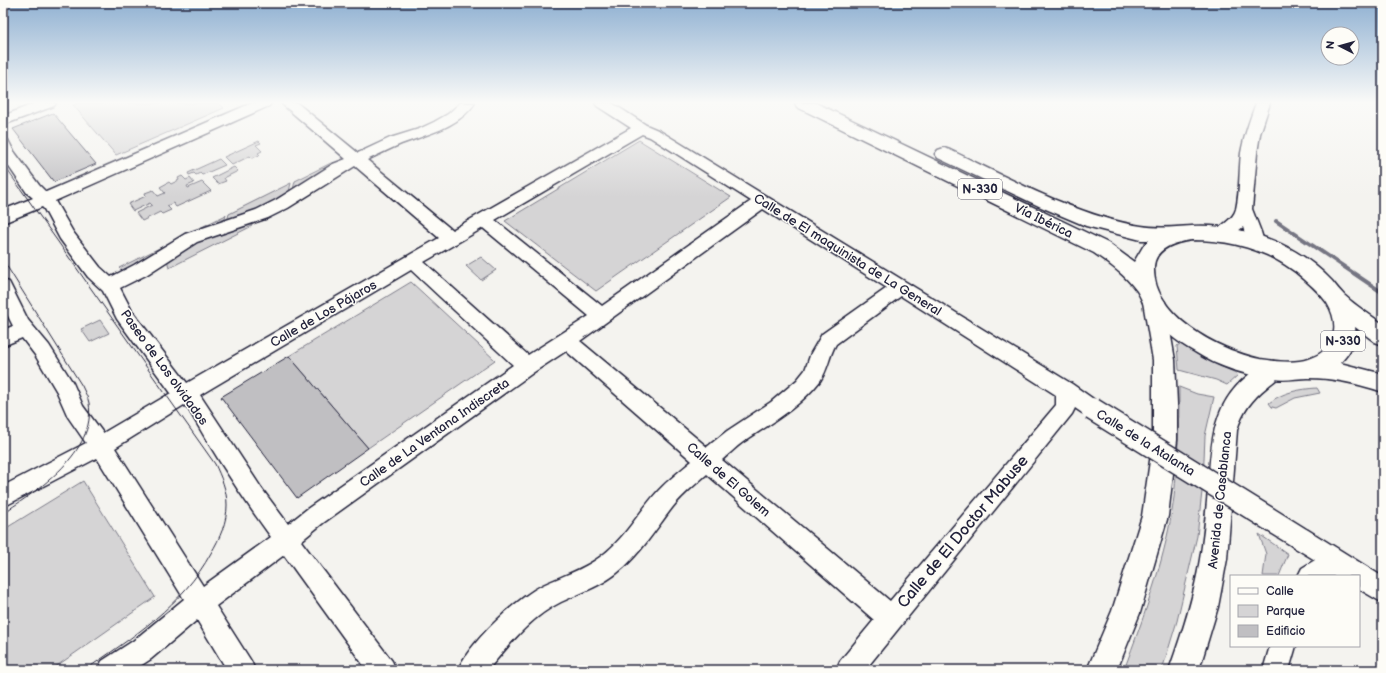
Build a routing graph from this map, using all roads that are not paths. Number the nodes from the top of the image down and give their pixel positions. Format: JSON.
{"nodes":[{"id":1,"x":183,"y":134,"type":"edge"},
{"id":2,"x":325,"y":134,"type":"edge"},
{"id":3,"x":417,"y":134,"type":"edge"},
{"id":4,"x":630,"y":134,"type":"edge"},
{"id":5,"x":656,"y":134,"type":"edge"},
{"id":6,"x":868,"y":134,"type":"edge"},
{"id":7,"x":901,"y":134,"type":"edge"},
{"id":8,"x":1253,"y":134,"type":"edge"},
{"id":9,"x":3,"y":143,"type":"edge"},
{"id":10,"x":356,"y":160,"type":"junction"},
{"id":11,"x":44,"y":199,"type":"junction"},
{"id":12,"x":763,"y":201,"type":"junction"},
{"id":13,"x":1244,"y":209,"type":"junction"},
{"id":14,"x":3,"y":218,"type":"edge"},
{"id":15,"x":484,"y":219,"type":"junction"},
{"id":16,"x":1223,"y":234,"type":"junction"},
{"id":17,"x":1175,"y":235,"type":"junction"},
{"id":18,"x":451,"y":238,"type":"junction"},
{"id":19,"x":1255,"y":242,"type":"junction"},
{"id":20,"x":412,"y":261,"type":"junction"},
{"id":21,"x":108,"y":286,"type":"junction"},
{"id":22,"x":3,"y":287,"type":"edge"},
{"id":23,"x":901,"y":287,"type":"junction"},
{"id":24,"x":1150,"y":295,"type":"junction"},
{"id":25,"x":1336,"y":300,"type":"junction"},
{"id":26,"x":602,"y":316,"type":"junction"},
{"id":27,"x":24,"y":329,"type":"junction"},
{"id":28,"x":1383,"y":336,"type":"edge"},
{"id":29,"x":3,"y":338,"type":"edge"},
{"id":30,"x":567,"y":341,"type":"junction"},
{"id":31,"x":527,"y":366,"type":"junction"},
{"id":32,"x":1310,"y":369,"type":"junction"},
{"id":33,"x":1273,"y":370,"type":"junction"},
{"id":34,"x":1383,"y":383,"type":"edge"},
{"id":35,"x":1065,"y":390,"type":"junction"},
{"id":36,"x":185,"y":395,"type":"junction"},
{"id":37,"x":1092,"y":408,"type":"joint"},
{"id":38,"x":100,"y":446,"type":"junction"},
{"id":39,"x":708,"y":461,"type":"junction"},
{"id":40,"x":3,"y":497,"type":"edge"},
{"id":41,"x":286,"y":540,"type":"junction"},
{"id":42,"x":1347,"y":568,"type":"junction"},
{"id":43,"x":1311,"y":575,"type":"edge"},
{"id":44,"x":1358,"y":575,"type":"edge"},
{"id":45,"x":1360,"y":576,"type":"edge"},
{"id":46,"x":1383,"y":591,"type":"edge"},
{"id":47,"x":200,"y":602,"type":"junction"},
{"id":48,"x":891,"y":618,"type":"junction"},
{"id":49,"x":1283,"y":647,"type":"edge"},
{"id":50,"x":111,"y":670,"type":"edge"},
{"id":51,"x":242,"y":670,"type":"edge"},
{"id":52,"x":383,"y":670,"type":"edge"},
{"id":53,"x":471,"y":670,"type":"edge"},
{"id":54,"x":849,"y":670,"type":"edge"},
{"id":55,"x":1102,"y":670,"type":"edge"},
{"id":56,"x":1184,"y":670,"type":"edge"},
{"id":57,"x":1276,"y":670,"type":"edge"}],
"edges":[{"from":1,"to":11,"type":"street"},
{"from":2,"to":10,"type":"street"},
{"from":3,"to":10,"type":"street"},
{"from":4,"to":15,"type":"street","name":"Calle de Los Pájaros"},
{"from":5,"to":12,"type":"street","name":"Calle de El maquinista de La General"},
{"from":6,"to":24,"type":"main road","name":"Vía Ibérica","number":"N-330"},
{"from":7,"to":17,"type":"main road","name":"Vía Ibérica","number":"N-330"},
{"from":8,"to":13,"type":"street"},
{"from":9,"to":11,"type":"street","name":"Paseo de Los olvidados"},
{"from":10,"to":18,"type":"street"},
{"from":10,"to":21,"type":"street"},
{"from":11,"to":14,"type":"street"},
{"from":11,"to":21,"type":"street","name":"Paseo de Los olvidados"},
{"from":12,"to":23,"type":"street","name":"Calle de El maquinista de La General"},
{"from":12,"to":26,"type":"street","name":"Calle de La Ventana Indiscreta"},
{"from":13,"to":16,"type":"street"},
{"from":13,"to":19,"type":"street"},
{"from":15,"to":18,"type":"street","name":"Calle de Los Pájaros"},
{"from":15,"to":26,"type":"street"},
{"from":16,"to":17,"type":"main road","number":"N-330"},
{"from":16,"to":19,"type":"main road","number":"N-330"},
{"from":17,"to":24,"type":"main road","number":"N-330"},
{"from":18,"to":20,"type":"street","name":"Calle de Los Pájaros"},
{"from":19,"to":25,"type":"main road","number":"N-330"},
{"from":20,"to":31,"type":"street"},
{"from":20,"to":36,"type":"street","name":"Calle de Los Pájaros"},
{"from":21,"to":36,"type":"street","name":"Paseo de Los olvidados"},
{"from":22,"to":27,"type":"street"},
{"from":23,"to":35,"type":"street","name":"Calle de El maquinista de La General"},
{"from":23,"to":39,"type":"street"},
{"from":24,"to":33,"type":"main road","number":"N-330"},
{"from":24,"to":55,"type":"main road"},
{"from":25,"to":28,"type":"main road","number":"N-330"},
{"from":25,"to":32,"type":"main road","number":"N-330"},
{"from":26,"to":30,"type":"street","name":"Calle de La Ventana Indiscreta"},
{"from":27,"to":29,"type":"street"},
{"from":27,"to":38,"type":"street"},
{"from":30,"to":31,"type":"street","name":"Calle de La Ventana Indiscreta"},
{"from":30,"to":39,"type":"street","name":"Calle de El Golem"},
{"from":31,"to":41,"type":"street","name":"Calle de La Ventana Indiscreta"},
{"from":32,"to":33,"type":"main road","number":"N-330"},
{"from":32,"to":34,"type":"main road","number":"N-330"},
{"from":33,"to":56,"type":"main road","name":"Avenida de Casablanca"},
{"from":35,"to":37,"type":"street","name":"Calle de El maquinista de La General"},
{"from":35,"to":48,"type":"street","name":"Calle de El Doctor Mabuse"},
{"from":36,"to":38,"type":"street","name":"Calle de Los Pájaros"},
{"from":36,"to":41,"type":"street","name":"Paseo de Los olvidados"},
{"from":37,"to":42,"type":"street","name":"Calle de la Atalanta","bridge":true},
{"from":38,"to":40,"type":"street","name":"Calle de Los Pájaros"},
{"from":38,"to":47,"type":"street"},
{"from":39,"to":48,"type":"street","name":"Calle de El Golem"},
{"from":39,"to":53,"type":"street"},
{"from":41,"to":47,"type":"street","name":"Calle de La Ventana Indiscreta"},
{"from":41,"to":52,"type":"street","name":"Paseo de Los olvidados"},
{"from":42,"to":43,"type":"street"},
{"from":42,"to":44,"type":"street","name":"Calle de la Atalanta"},
{"from":45,"to":46,"type":"street","name":"Calle de la Atalanta"},
{"from":47,"to":50,"type":"street","name":"Calle de La Ventana Indiscreta"},
{"from":47,"to":51,"type":"street"},
{"from":48,"to":54,"type":"street","name":"Calle de El Doctor Mabuse"},
{"from":49,"to":57,"type":"street"}]}
